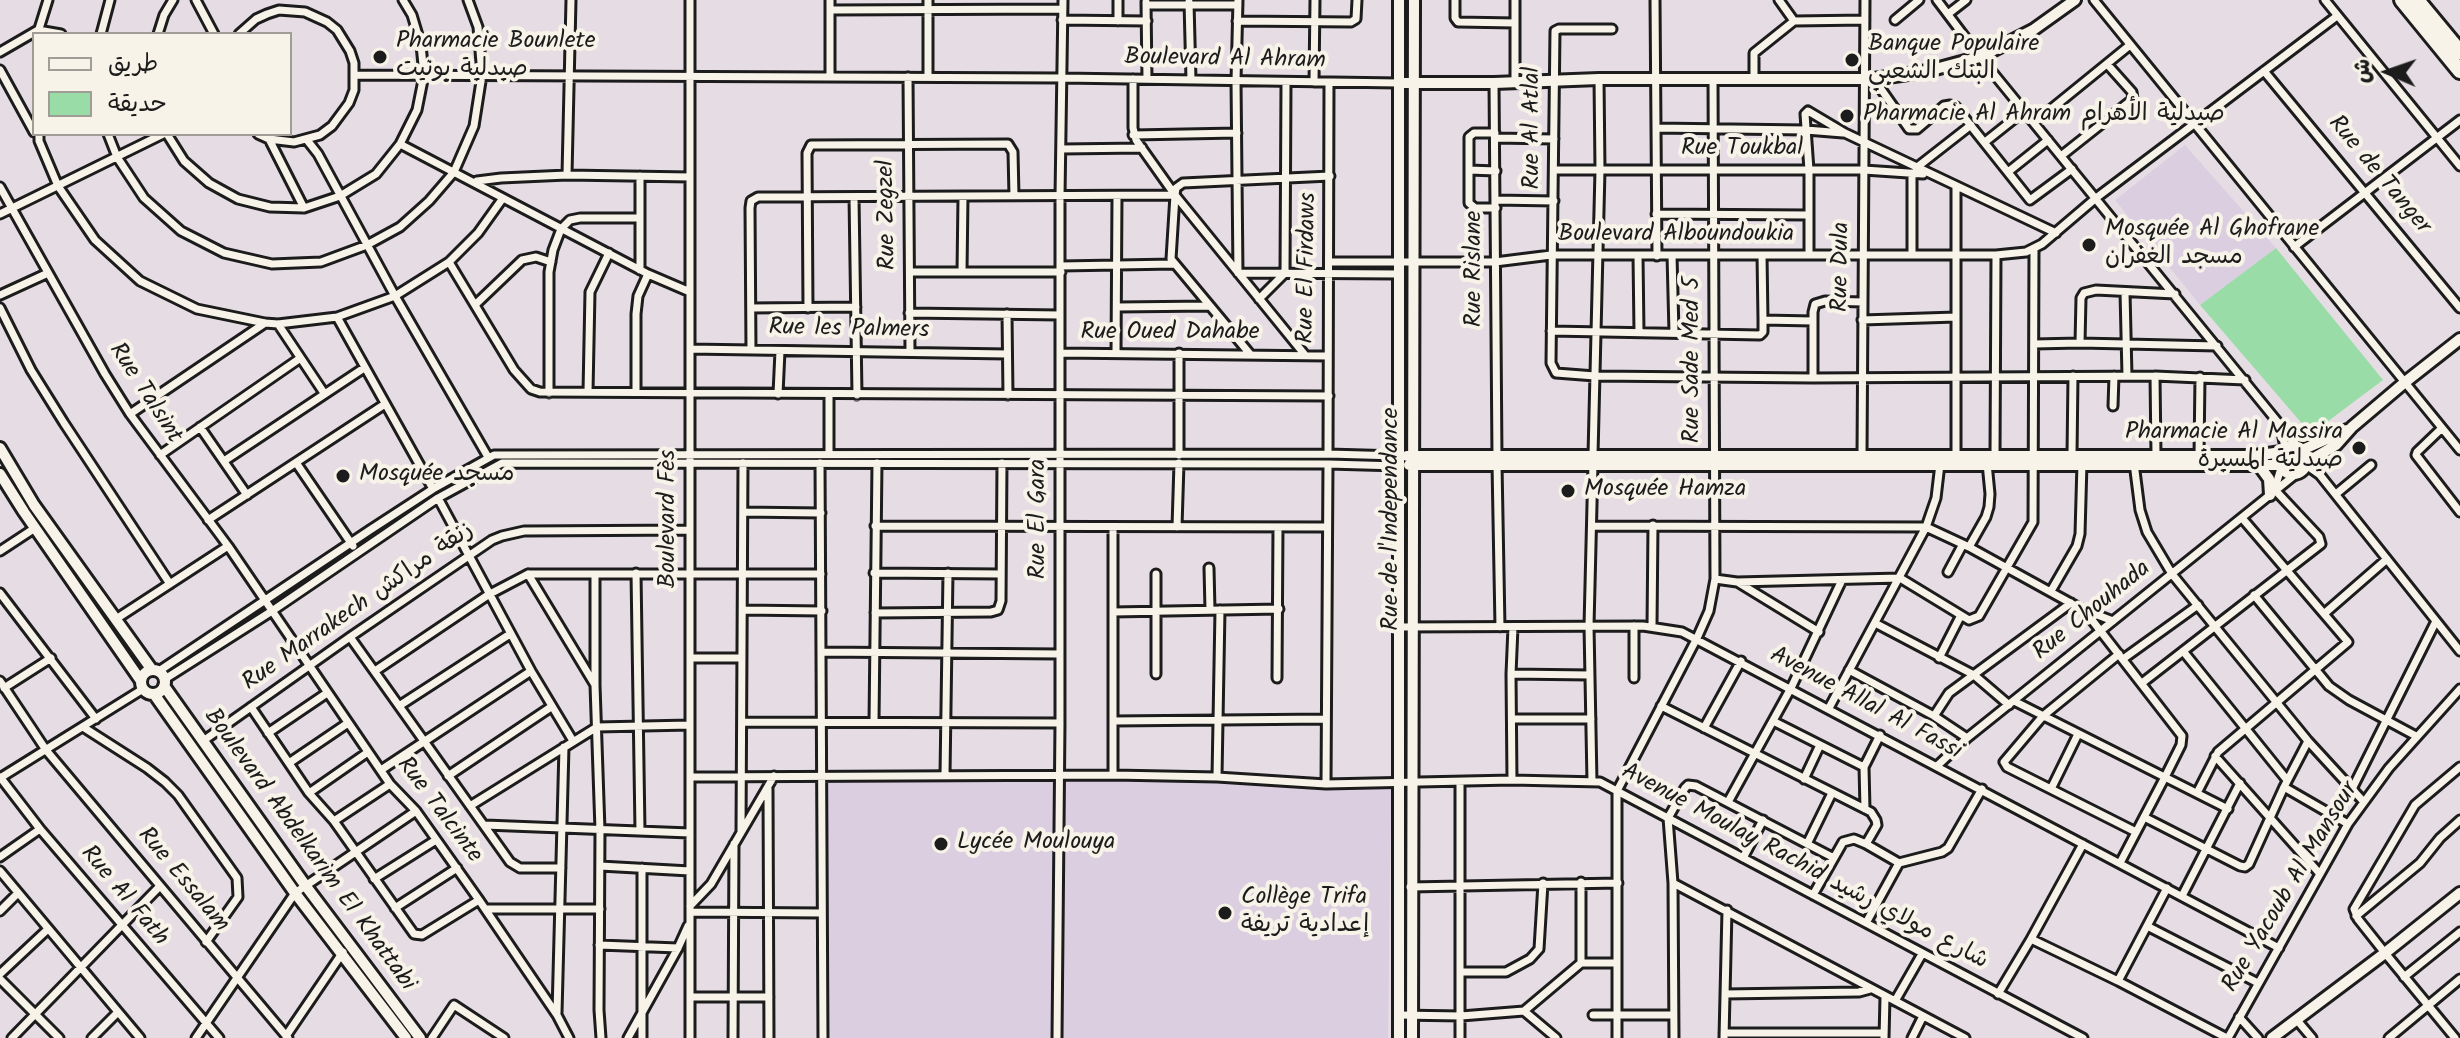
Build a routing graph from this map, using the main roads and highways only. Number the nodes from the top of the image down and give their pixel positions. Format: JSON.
{"nodes":[{"id":1,"x":2402,"y":0,"type":"edge"},
{"id":2,"x":2417,"y":0,"type":"edge"},
{"id":3,"x":2460,"y":52,"type":"edge"},
{"id":4,"x":2460,"y":71,"type":"edge"}],
"edges":[{"from":1,"to":4,"type":"highway"},
{"from":2,"to":3,"type":"highway"}]}
